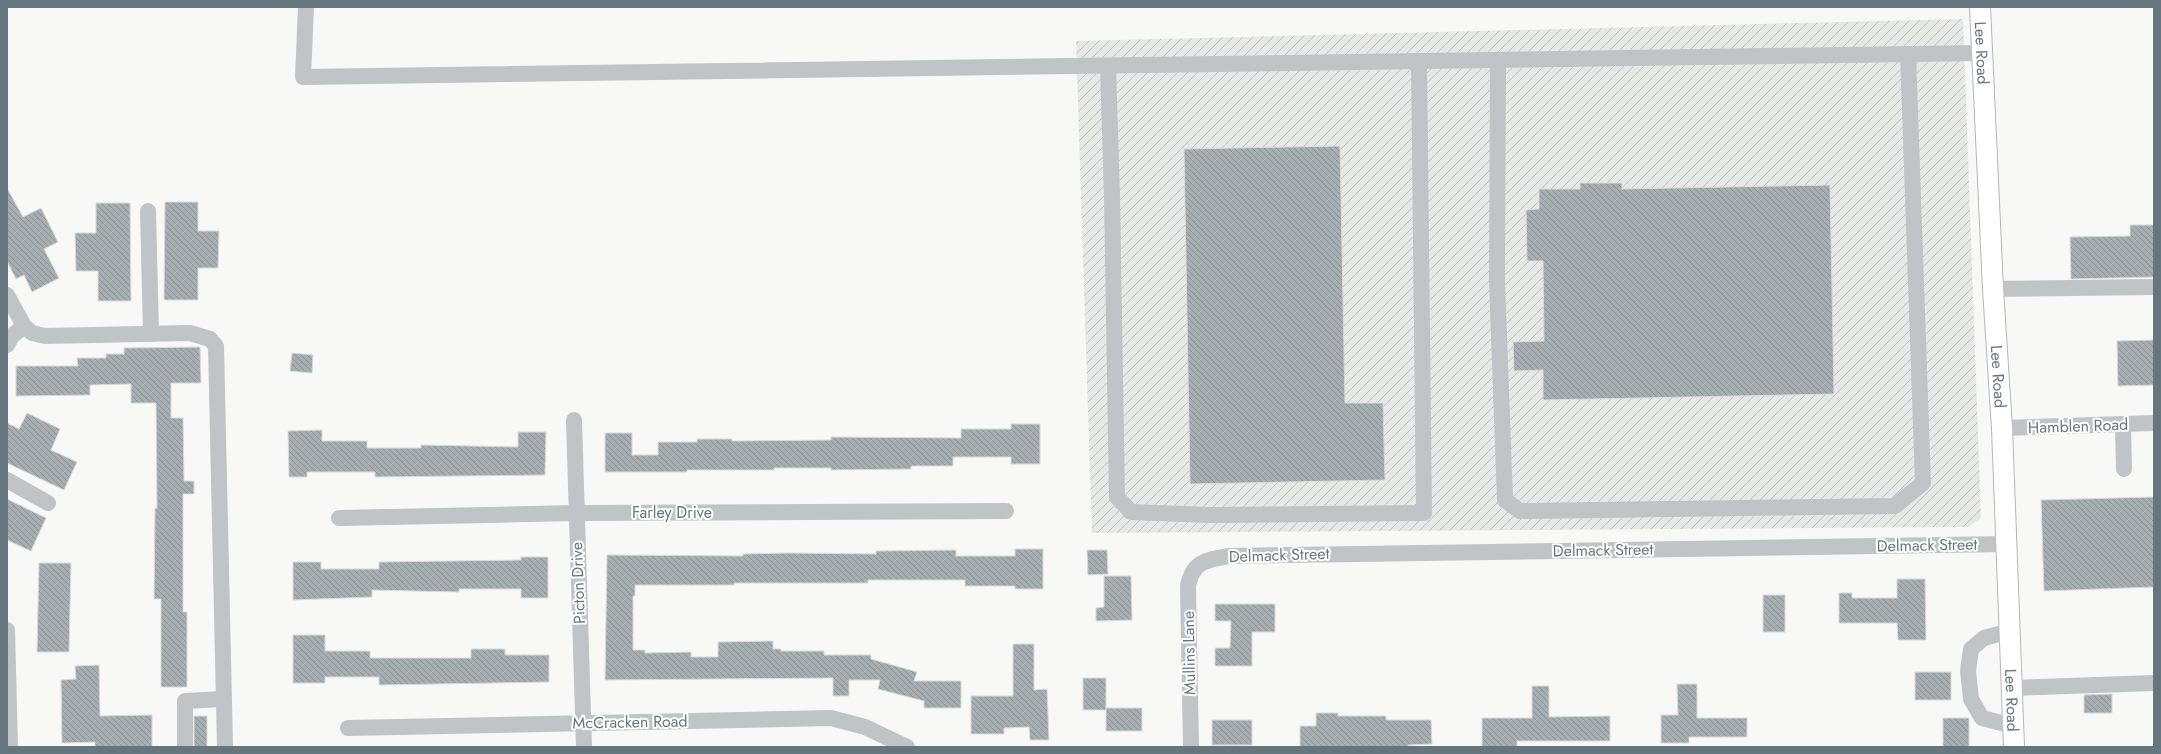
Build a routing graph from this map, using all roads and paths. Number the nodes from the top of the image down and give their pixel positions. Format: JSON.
{"nodes":[{"id":1,"x":306,"y":7,"type":"edge"},
{"id":2,"x":1980,"y":7,"type":"edge"},
{"id":3,"x":1981,"y":53,"type":"junction"},
{"id":4,"x":1908,"y":54,"type":"junction"},
{"id":5,"x":1498,"y":60,"type":"junction"},
{"id":6,"x":1419,"y":61,"type":"junction"},
{"id":7,"x":1108,"y":66,"type":"junction"},
{"id":8,"x":148,"y":210,"type":"dead end"},
{"id":9,"x":2154,"y":287,"type":"edge"},
{"id":10,"x":1993,"y":289,"type":"junction"},
{"id":11,"x":7,"y":295,"type":"edge"},
{"id":12,"x":24,"y":326,"type":"junction"},
{"id":13,"x":151,"y":334,"type":"junction"},
{"id":14,"x":7,"y":345,"type":"edge"},
{"id":15,"x":574,"y":420,"type":"dead end"},
{"id":16,"x":2154,"y":423,"type":"edge"},
{"id":17,"x":2123,"y":424,"type":"junction"},
{"id":18,"x":2002,"y":428,"type":"junction"},
{"id":19,"x":2124,"y":469,"type":"dead end"},
{"id":20,"x":7,"y":480,"type":"edge"},
{"id":21,"x":48,"y":503,"type":"dead end"},
{"id":22,"x":1006,"y":511,"type":"dead end"},
{"id":23,"x":576,"y":513,"type":"junction"},
{"id":24,"x":339,"y":518,"type":"dead end"},
{"id":25,"x":2007,"y":544,"type":"junction"},
{"id":26,"x":1200,"y":563,"type":"joint"},
{"id":27,"x":7,"y":630,"type":"edge"},
{"id":28,"x":2010,"y":631,"type":"junction"},
{"id":29,"x":2154,"y":683,"type":"edge"},
{"id":30,"x":2012,"y":688,"type":"junction"},
{"id":31,"x":223,"y":699,"type":"junction"},
{"id":32,"x":8,"y":706,"type":"edge"},
{"id":33,"x":584,"y":723,"type":"junction"},
{"id":34,"x":2013,"y":726,"type":"junction"},
{"id":35,"x":348,"y":728,"type":"dead end"},
{"id":36,"x":10,"y":747,"type":"edge"},
{"id":37,"x":185,"y":747,"type":"edge"},
{"id":38,"x":225,"y":747,"type":"edge"},
{"id":39,"x":584,"y":747,"type":"edge"},
{"id":40,"x":907,"y":747,"type":"edge"},
{"id":41,"x":1191,"y":747,"type":"edge"},
{"id":42,"x":2014,"y":747,"type":"edge"}],
"edges":[{"from":1,"to":7,"type":"street"},
{"from":2,"to":3,"type":"main road","name":"Lee Road"},
{"from":3,"to":4,"type":"street"},
{"from":3,"to":10,"type":"main road","name":"Lee Road"},
{"from":4,"to":5,"type":"street"},
{"from":4,"to":5,"type":"street"},
{"from":5,"to":6,"type":"street"},
{"from":6,"to":7,"type":"street"},
{"from":6,"to":7,"type":"street"},
{"from":8,"to":13,"type":"street"},
{"from":9,"to":10,"type":"street"},
{"from":10,"to":18,"type":"main road","name":"Lee Road"},
{"from":11,"to":12,"type":"street"},
{"from":12,"to":13,"type":"street"},
{"from":12,"to":14,"type":"street"},
{"from":13,"to":31,"type":"street"},
{"from":15,"to":23,"type":"street","name":"Picton Drive"},
{"from":16,"to":17,"type":"street","name":"Hamblen Road"},
{"from":17,"to":18,"type":"street","name":"Hamblen Road"},
{"from":17,"to":19,"type":"street"},
{"from":18,"to":25,"type":"main road","name":"Lee Road"},
{"from":20,"to":21,"type":"street"},
{"from":22,"to":23,"type":"street","name":"Farley Drive"},
{"from":23,"to":24,"type":"street","name":"Farley Drive"},
{"from":23,"to":33,"type":"street","name":"Picton Drive"},
{"from":25,"to":26,"type":"street","name":"Delmack Street"},
{"from":25,"to":28,"type":"main road","name":"Lee Road"},
{"from":26,"to":41,"type":"street","name":"Mullins Lane"},
{"from":27,"to":32,"type":"street"},
{"from":28,"to":30,"type":"main road","name":"Lee Road"},
{"from":28,"to":34,"type":"street"},
{"from":29,"to":30,"type":"street"},
{"from":30,"to":34,"type":"main road","name":"Lee Road"},
{"from":31,"to":37,"type":"street"},
{"from":31,"to":38,"type":"street"},
{"from":32,"to":36,"type":"street"},
{"from":33,"to":35,"type":"street","name":"McCracken Road"},
{"from":33,"to":39,"type":"street","name":"Picton Drive"},
{"from":33,"to":40,"type":"street","name":"McCracken Road"},
{"from":34,"to":42,"type":"main road","name":"Lee Road"}]}
